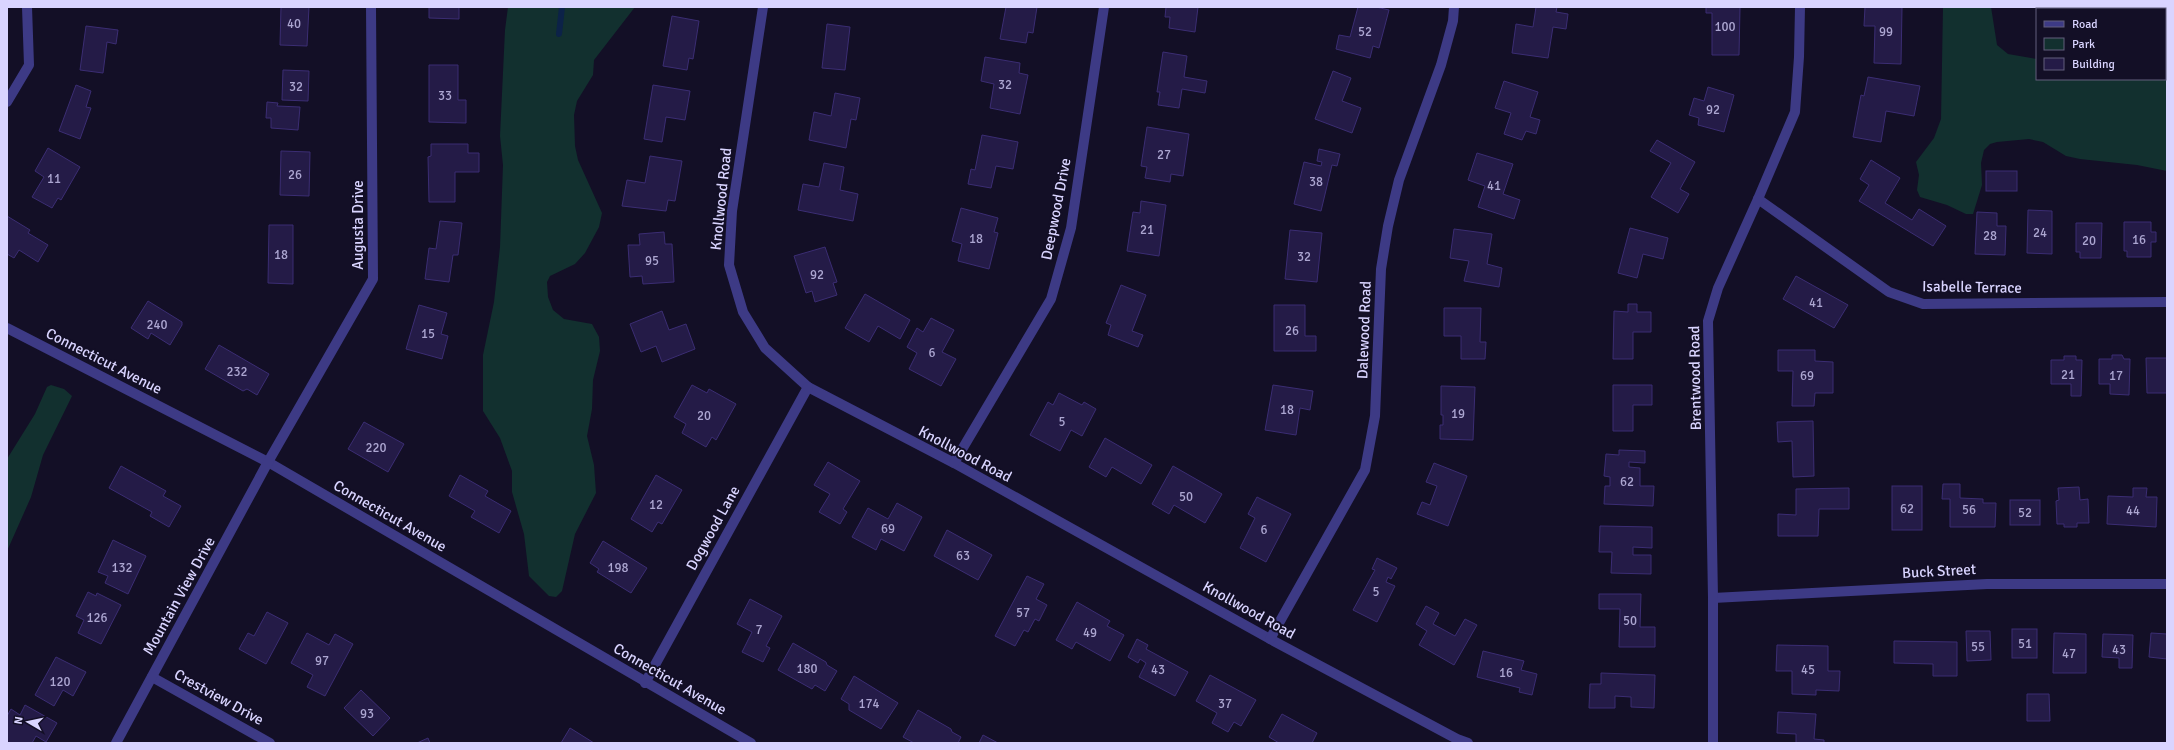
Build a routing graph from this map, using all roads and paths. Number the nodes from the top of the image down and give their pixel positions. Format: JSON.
{"nodes":[{"id":1,"x":27,"y":7,"type":"edge"},
{"id":2,"x":371,"y":7,"type":"edge"},
{"id":3,"x":763,"y":7,"type":"edge"},
{"id":4,"x":1104,"y":7,"type":"edge"},
{"id":5,"x":1454,"y":7,"type":"edge"},
{"id":6,"x":1800,"y":7,"type":"edge"},
{"id":7,"x":7,"y":102,"type":"edge"},
{"id":8,"x":1758,"y":199,"type":"junction"},
{"id":9,"x":2167,"y":302,"type":"edge"},
{"id":10,"x":7,"y":328,"type":"edge"},
{"id":11,"x":808,"y":387,"type":"junction"},
{"id":12,"x":268,"y":462,"type":"junction"},
{"id":13,"x":954,"y":463,"type":"junction"},
{"id":14,"x":2167,"y":584,"type":"edge"},
{"id":15,"x":1714,"y":598,"type":"junction"},
{"id":16,"x":1270,"y":639,"type":"junction"},
{"id":17,"x":152,"y":677,"type":"junction"},
{"id":18,"x":645,"y":683,"type":"junction"},
{"id":19,"x":116,"y":743,"type":"edge"},
{"id":20,"x":270,"y":743,"type":"edge"},
{"id":21,"x":751,"y":743,"type":"edge"},
{"id":22,"x":1468,"y":743,"type":"edge"},
{"id":23,"x":1713,"y":743,"type":"edge"}],
"edges":[{"from":1,"to":7,"type":"street"},
{"from":2,"to":12,"type":"street","name":"Augusta Drive"},
{"from":3,"to":11,"type":"street","name":"Knollwood Road"},
{"from":4,"to":13,"type":"street","name":"Deepwood Drive"},
{"from":5,"to":16,"type":"street","name":"Dalewood Road"},
{"from":6,"to":8,"type":"street","name":"Brentwood Road"},
{"from":8,"to":9,"type":"street","name":"Isabelle Terrace"},
{"from":8,"to":15,"type":"street","name":"Brentwood Road"},
{"from":10,"to":12,"type":"street","name":"Connecticut Avenue"},
{"from":11,"to":13,"type":"street","name":"Knollwood Road"},
{"from":11,"to":18,"type":"street","name":"Dogwood Lane"},
{"from":12,"to":17,"type":"street","name":"Mountain View Drive"},
{"from":12,"to":18,"type":"street","name":"Connecticut Avenue"},
{"from":13,"to":16,"type":"street","name":"Knollwood Road"},
{"from":14,"to":15,"type":"street","name":"Buck Street"},
{"from":15,"to":23,"type":"street","name":"Brentwood Road"},
{"from":16,"to":22,"type":"street","name":"Knollwood Road"},
{"from":17,"to":19,"type":"street","name":"Mountain View Drive"},
{"from":17,"to":20,"type":"street","name":"Crestview Drive"},
{"from":18,"to":21,"type":"street","name":"Connecticut Avenue"}]}
